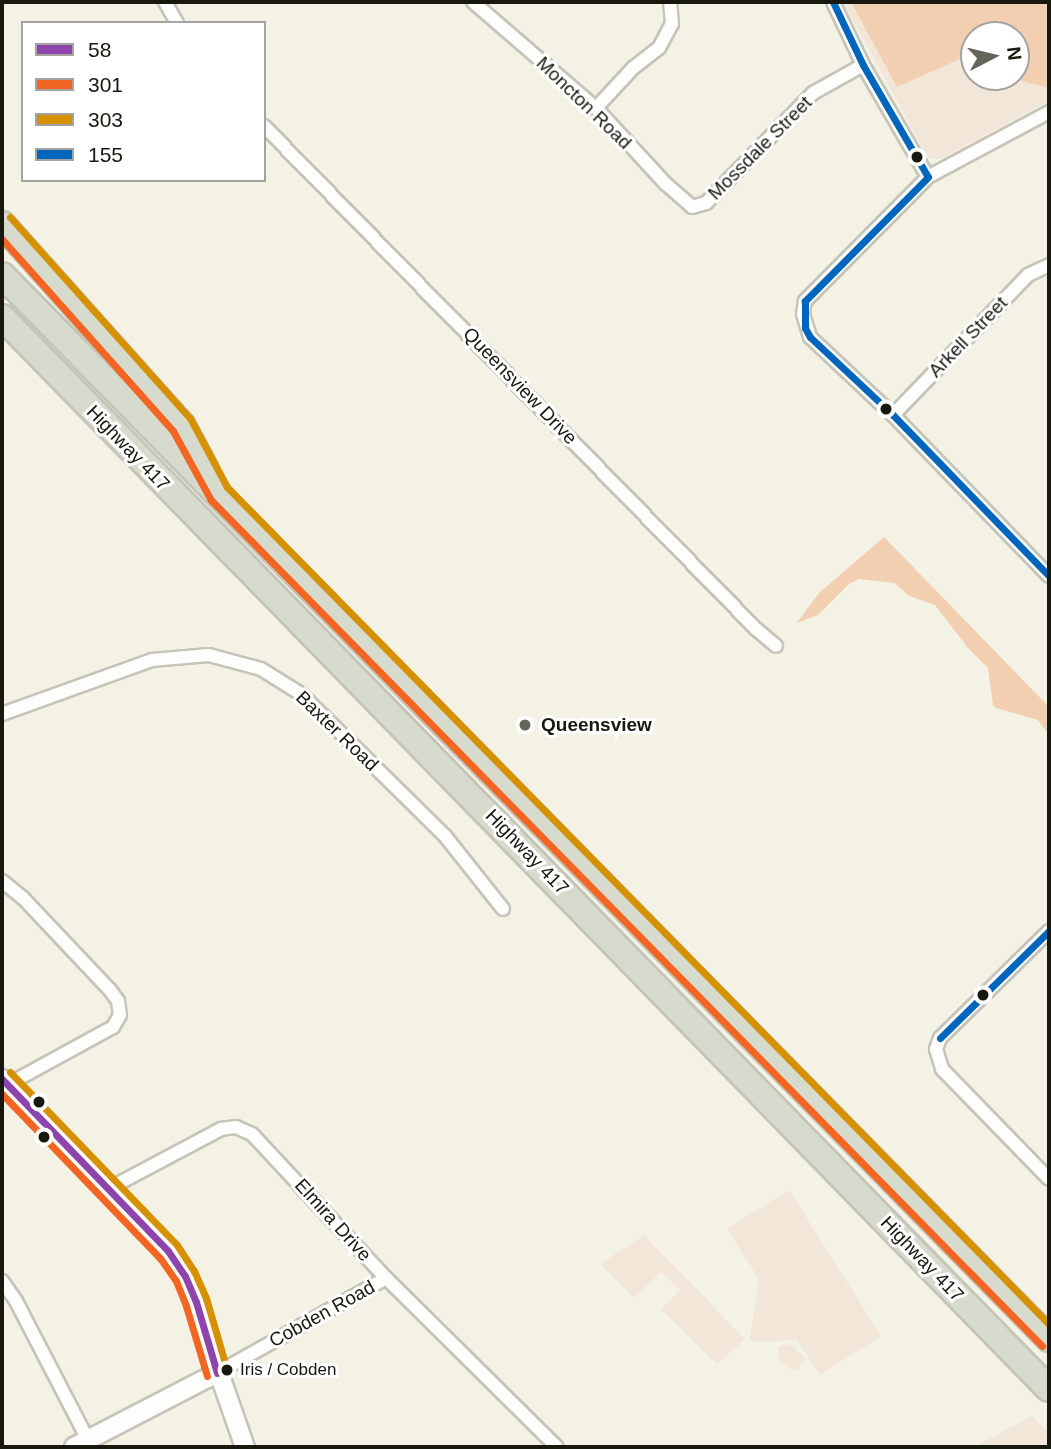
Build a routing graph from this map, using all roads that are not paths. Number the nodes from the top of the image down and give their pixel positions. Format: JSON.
{"nodes":[{"id":1,"x":165,"y":2,"type":"edge"},
{"id":2,"x":473,"y":2,"type":"edge"},
{"id":3,"x":670,"y":2,"type":"edge"},
{"id":4,"x":833,"y":2,"type":"edge"},
{"id":5,"x":176,"y":21,"type":"edge"},
{"id":6,"x":863,"y":65,"type":"junction"},
{"id":7,"x":596,"y":108,"type":"junction"},
{"id":8,"x":1049,"y":112,"type":"edge"},
{"id":9,"x":266,"y":128,"type":"edge"},
{"id":10,"x":929,"y":177,"type":"junction"},
{"id":11,"x":692,"y":207,"type":"joint"},
{"id":12,"x":2,"y":224,"type":"edge"},
{"id":13,"x":1049,"y":265,"type":"edge"},
{"id":14,"x":2,"y":275,"type":"edge"},
{"id":15,"x":2,"y":317,"type":"edge"},
{"id":16,"x":2,"y":339,"type":"edge"},
{"id":17,"x":892,"y":415,"type":"junction"},
{"id":18,"x":157,"y":478,"type":"junction"},
{"id":19,"x":218,"y":493,"type":"junction"},
{"id":20,"x":1049,"y":576,"type":"edge"},
{"id":21,"x":776,"y":646,"type":"dead end"},
{"id":22,"x":2,"y":714,"type":"edge"},
{"id":23,"x":2,"y":881,"type":"edge"},
{"id":24,"x":503,"y":909,"type":"dead end"},
{"id":25,"x":1049,"y":931,"type":"edge"},
{"id":26,"x":5,"y":1083,"type":"edge"},
{"id":27,"x":1049,"y":1179,"type":"edge"},
{"id":28,"x":110,"y":1188,"type":"junction"},
{"id":29,"x":386,"y":1278,"type":"junction"},
{"id":30,"x":2,"y":1281,"type":"edge"},
{"id":31,"x":1049,"y":1339,"type":"edge"},
{"id":32,"x":217,"y":1373,"type":"junction"},
{"id":33,"x":1049,"y":1389,"type":"edge"},
{"id":34,"x":80,"y":1444,"type":"edge"},
{"id":35,"x":244,"y":1447,"type":"edge"},
{"id":36,"x":557,"y":1447,"type":"edge"}],
"edges":[{"from":1,"to":5,"type":"street"},
{"from":2,"to":7,"type":"street","name":"Moncton Road"},
{"from":3,"to":7,"type":"street"},
{"from":4,"to":6,"type":"street"},
{"from":6,"to":10,"type":"street"},
{"from":6,"to":11,"type":"street","name":"Mossdale Street"},
{"from":7,"to":11,"type":"street","name":"Moncton Road"},
{"from":8,"to":10,"type":"street"},
{"from":9,"to":21,"type":"street","name":"Queensview Drive"},
{"from":10,"to":17,"type":"street"},
{"from":12,"to":19,"type":"highway"},
{"from":13,"to":17,"type":"street","name":"Arkell Street"},
{"from":14,"to":19,"type":"highway"},
{"from":15,"to":18,"type":"highway","name":"Highway 417"},
{"from":16,"to":18,"type":"highway"},
{"from":17,"to":20,"type":"street"},
{"from":18,"to":33,"type":"highway","name":"Highway 417"},
{"from":19,"to":31,"type":"highway"},
{"from":22,"to":24,"type":"street","name":"Baxter Road"},
{"from":23,"to":26,"type":"street"},
{"from":25,"to":27,"type":"street"},
{"from":26,"to":28,"type":"street"},
{"from":28,"to":29,"type":"street","name":"Elmira Drive"},
{"from":28,"to":32,"type":"street"},
{"from":29,"to":32,"type":"street","name":"Cobden Road"},
{"from":29,"to":36,"type":"street","name":"Elmira Drive"},
{"from":30,"to":34,"type":"street"},
{"from":32,"to":34,"type":"street","name":"Cobden Road"},
{"from":32,"to":35,"type":"street"}]}
